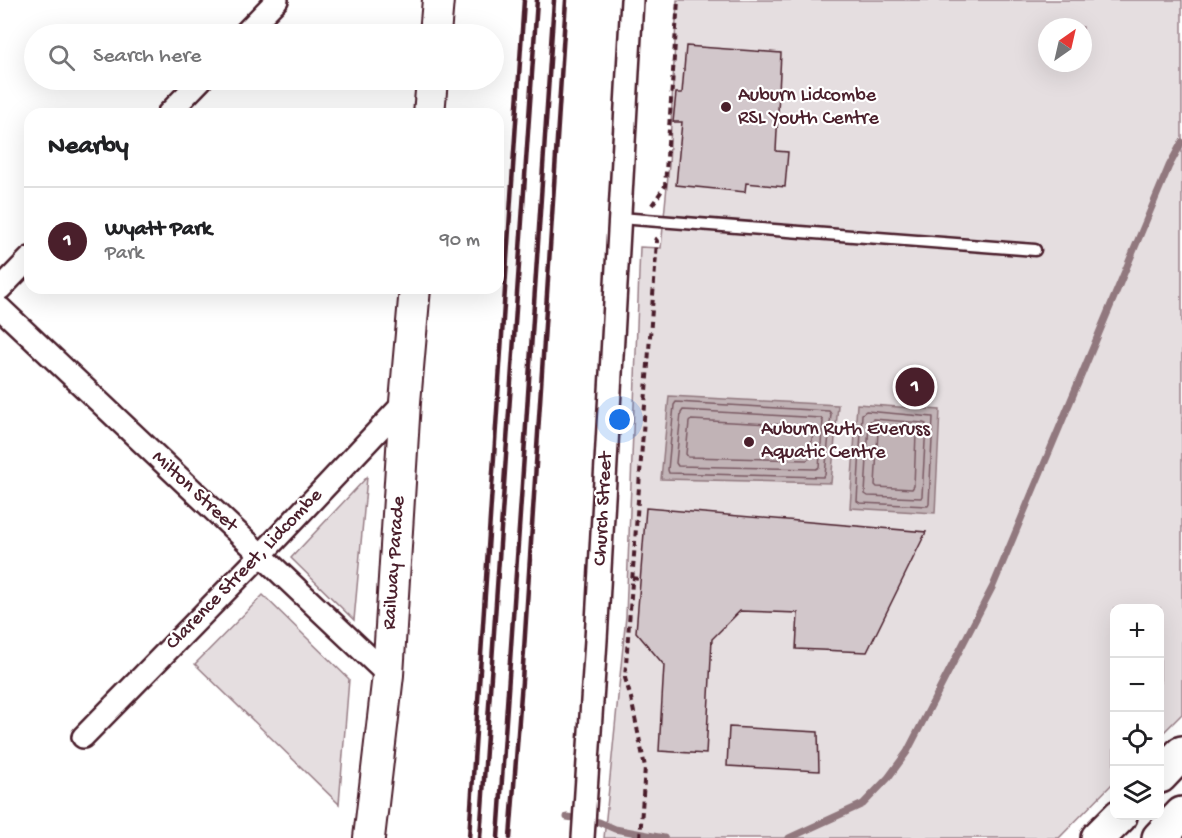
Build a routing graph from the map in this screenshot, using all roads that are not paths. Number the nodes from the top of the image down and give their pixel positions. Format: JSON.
{"nodes":[{"id":1,"x":277,"y":0,"type":"edge"},
{"id":2,"x":438,"y":0,"type":"edge"},
{"id":3,"x":632,"y":0,"type":"edge"},
{"id":4,"x":254,"y":24,"type":"edge"},
{"id":5,"x":436,"y":24,"type":"edge"},
{"id":6,"x":191,"y":90,"type":"edge"},
{"id":7,"x":431,"y":90,"type":"edge"},
{"id":8,"x":174,"y":108,"type":"edge"},
{"id":9,"x":430,"y":108,"type":"edge"},
{"id":10,"x":620,"y":218,"type":"junction"},
{"id":11,"x":1035,"y":250,"type":"dead end"},
{"id":12,"x":24,"y":264,"type":"edge"},
{"id":13,"x":0,"y":289,"type":"edge"},
{"id":14,"x":414,"y":294,"type":"edge"},
{"id":15,"x":0,"y":308,"type":"edge"},
{"id":16,"x":405,"y":402,"type":"junction"},
{"id":17,"x":261,"y":555,"type":"junction"},
{"id":18,"x":388,"y":675,"type":"junction"},
{"id":19,"x":83,"y":737,"type":"dead end"},
{"id":20,"x":1182,"y":753,"type":"edge"},
{"id":21,"x":1164,"y":772,"type":"edge"},
{"id":22,"x":1116,"y":820,"type":"edge"},
{"id":23,"x":369,"y":838,"type":"edge"},
{"id":24,"x":583,"y":838,"type":"edge"},
{"id":25,"x":1098,"y":838,"type":"edge"}],
"edges":[{"from":1,"to":4,"type":"street"},
{"from":2,"to":5,"type":"street"},
{"from":3,"to":10,"type":"street","name":"Church Street"},
{"from":6,"to":8,"type":"street"},
{"from":7,"to":9,"type":"street"},
{"from":10,"to":11,"type":"lane"},
{"from":10,"to":24,"type":"street","name":"Church Street"},
{"from":12,"to":13,"type":"street"},
{"from":14,"to":16,"type":"street","name":"Railway Parade"},
{"from":15,"to":17,"type":"street","name":"Milton Street"},
{"from":16,"to":17,"type":"street","name":"Clarence Street, Lidcombe"},
{"from":16,"to":18,"type":"street","name":"Railway Parade"},
{"from":17,"to":18,"type":"street","name":"Milton Street"},
{"from":17,"to":19,"type":"street","name":"Clarence Street, Lidcombe"},
{"from":18,"to":23,"type":"street","name":"Railway Parade"},
{"from":20,"to":21,"type":"highway"},
{"from":22,"to":25,"type":"highway"}]}
